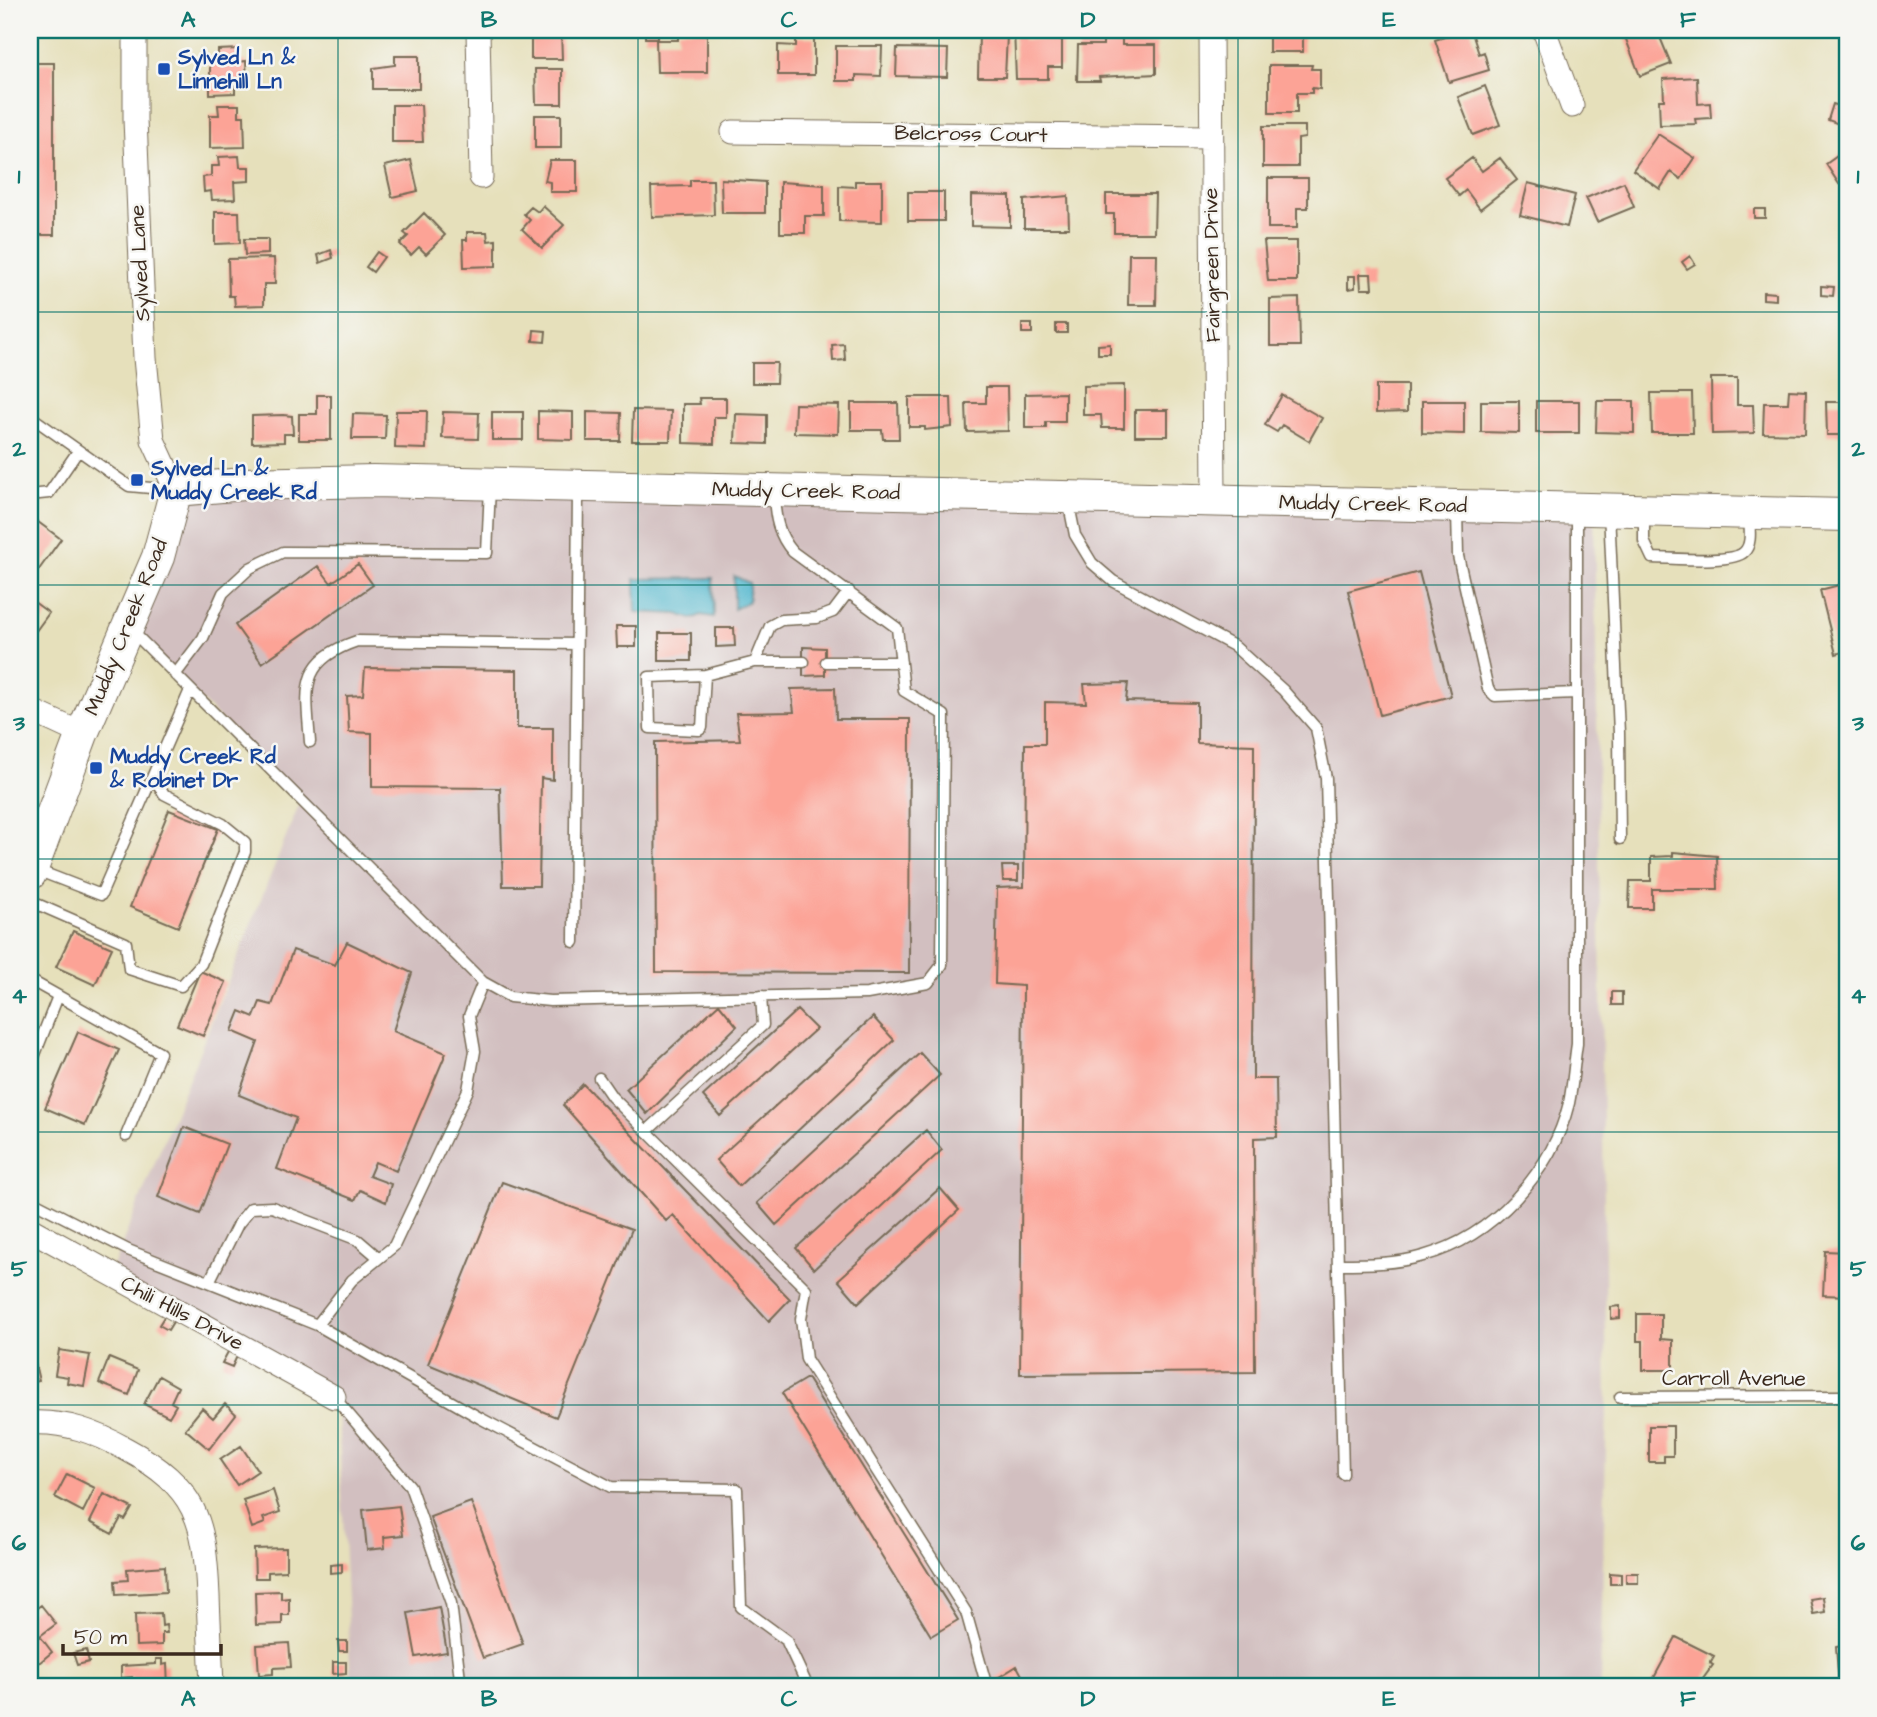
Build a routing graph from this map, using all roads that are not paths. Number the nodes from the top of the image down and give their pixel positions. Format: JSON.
{"nodes":[{"id":1,"x":135,"y":30,"type":"edge"},
{"id":2,"x":478,"y":30,"type":"edge"},
{"id":3,"x":1211,"y":30,"type":"edge"},
{"id":4,"x":1544,"y":30,"type":"edge"},
{"id":5,"x":1572,"y":106,"type":"dead end"},
{"id":6,"x":733,"y":132,"type":"dead end"},
{"id":7,"x":1210,"y":137,"type":"junction"},
{"id":8,"x":481,"y":177,"type":"dead end"},
{"id":9,"x":30,"y":416,"type":"edge"},
{"id":10,"x":78,"y":451,"type":"junction"},
{"id":11,"x":490,"y":484,"type":"junction"},
{"id":12,"x":578,"y":486,"type":"junction"},
{"id":13,"x":176,"y":490,"type":"junction"},
{"id":14,"x":774,"y":490,"type":"junction"},
{"id":15,"x":30,"y":495,"type":"edge"},
{"id":16,"x":1068,"y":497,"type":"junction"},
{"id":17,"x":1214,"y":500,"type":"junction"},
{"id":18,"x":1456,"y":506,"type":"junction"},
{"id":19,"x":1609,"y":508,"type":"junction"},
{"id":20,"x":1577,"y":509,"type":"junction"},
{"id":21,"x":1644,"y":509,"type":"junction"},
{"id":22,"x":1749,"y":512,"type":"junction"},
{"id":23,"x":1847,"y":515,"type":"edge"},
{"id":24,"x":849,"y":591,"type":"junction"},
{"id":25,"x":128,"y":627,"type":"junction"},
{"id":26,"x":576,"y":644,"type":"junction"},
{"id":27,"x":755,"y":662,"type":"junction"},
{"id":28,"x":804,"y":662,"type":"dead end"},
{"id":29,"x":826,"y":662,"type":"dead end"},
{"id":30,"x":901,"y":662,"type":"junction"},
{"id":31,"x":175,"y":675,"type":"junction"},
{"id":32,"x":705,"y":675,"type":"junction"},
{"id":33,"x":190,"y":690,"type":"junction"},
{"id":34,"x":1577,"y":693,"type":"junction"},
{"id":35,"x":30,"y":710,"type":"edge"},
{"id":36,"x":82,"y":733,"type":"junction"},
{"id":37,"x":310,"y":742,"type":"dead end"},
{"id":38,"x":153,"y":776,"type":"junction"},
{"id":39,"x":1620,"y":839,"type":"dead end"},
{"id":40,"x":31,"y":871,"type":"edge"},
{"id":41,"x":30,"y":901,"type":"edge"},
{"id":42,"x":574,"y":942,"type":"dead end"},
{"id":43,"x":30,"y":980,"type":"edge"},
{"id":44,"x":483,"y":982,"type":"junction"},
{"id":45,"x":58,"y":996,"type":"junction"},
{"id":46,"x":761,"y":996,"type":"junction"},
{"id":47,"x":30,"y":1067,"type":"edge"},
{"id":48,"x":599,"y":1078,"type":"dead end"},
{"id":49,"x":647,"y":1131,"type":"junction"},
{"id":50,"x":126,"y":1136,"type":"dead end"},
{"id":51,"x":30,"y":1200,"type":"edge"},
{"id":52,"x":30,"y":1229,"type":"edge"},
{"id":53,"x":379,"y":1258,"type":"junction"},
{"id":54,"x":1338,"y":1264,"type":"junction"},
{"id":55,"x":209,"y":1282,"type":"junction"},
{"id":56,"x":317,"y":1325,"type":"junction"},
{"id":57,"x":1847,"y":1396,"type":"edge"},
{"id":58,"x":334,"y":1397,"type":"joint"},
{"id":59,"x":1620,"y":1397,"type":"dead end"},
{"id":60,"x":30,"y":1423,"type":"edge"},
{"id":61,"x":1343,"y":1474,"type":"dead end"},
{"id":62,"x":460,"y":1679,"type":"dead end"},
{"id":63,"x":212,"y":1687,"type":"edge"},
{"id":64,"x":808,"y":1687,"type":"edge"},
{"id":65,"x":987,"y":1687,"type":"edge"}],
"edges":[{"from":1,"to":13,"type":"street","name":"Sylved Lane"},
{"from":2,"to":8,"type":"street"},
{"from":3,"to":7,"type":"street","name":"Fairgreen Drive"},
{"from":4,"to":5,"type":"street"},
{"from":6,"to":7,"type":"street","name":"Belcross Court"},
{"from":7,"to":17,"type":"street","name":"Fairgreen Drive"},
{"from":9,"to":10,"type":"lane"},
{"from":10,"to":13,"type":"lane"},
{"from":10,"to":15,"type":"lane"},
{"from":11,"to":12,"type":"street","name":"Muddy Creek Road"},
{"from":11,"to":13,"type":"street","name":"Muddy Creek Road"},
{"from":11,"to":31,"type":"lane"},
{"from":12,"to":14,"type":"street","name":"Muddy Creek Road"},
{"from":12,"to":26,"type":"lane"},
{"from":13,"to":25,"type":"street","name":"Muddy Creek Road"},
{"from":14,"to":16,"type":"street","name":"Muddy Creek Road"},
{"from":14,"to":24,"type":"lane"},
{"from":16,"to":17,"type":"street","name":"Muddy Creek Road"},
{"from":16,"to":54,"type":"lane"},
{"from":17,"to":18,"type":"street","name":"Muddy Creek Road"},
{"from":18,"to":20,"type":"street","name":"Muddy Creek Road"},
{"from":18,"to":34,"type":"lane"},
{"from":19,"to":20,"type":"street","name":"Muddy Creek Road"},
{"from":19,"to":21,"type":"street","name":"Muddy Creek Road"},
{"from":19,"to":39,"type":"lane"},
{"from":20,"to":34,"type":"lane"},
{"from":21,"to":22,"type":"street","name":"Muddy Creek Road"},
{"from":21,"to":22,"type":"lane"},
{"from":22,"to":23,"type":"street","name":"Muddy Creek Road"},
{"from":24,"to":27,"type":"lane"},
{"from":24,"to":30,"type":"lane"},
{"from":25,"to":31,"type":"lane"},
{"from":25,"to":36,"type":"street","name":"Muddy Creek Road"},
{"from":26,"to":37,"type":"lane"},
{"from":26,"to":42,"type":"lane"},
{"from":27,"to":28,"type":"lane"},
{"from":27,"to":32,"type":"lane"},
{"from":29,"to":30,"type":"lane"},
{"from":30,"to":46,"type":"lane"},
{"from":31,"to":33,"type":"lane"},
{"from":32,"to":32,"type":"lane"},
{"from":33,"to":38,"type":"lane"},
{"from":33,"to":44,"type":"lane"},
{"from":34,"to":54,"type":"lane"},
{"from":35,"to":36,"type":"street"},
{"from":36,"to":40,"type":"street","name":"Muddy Creek Road"},
{"from":38,"to":40,"type":"lane"},
{"from":38,"to":41,"type":"lane"},
{"from":43,"to":45,"type":"lane"},
{"from":44,"to":46,"type":"lane"},
{"from":44,"to":53,"type":"lane"},
{"from":45,"to":47,"type":"lane"},
{"from":45,"to":50,"type":"lane"},
{"from":46,"to":49,"type":"lane"},
{"from":48,"to":49,"type":"lane"},
{"from":49,"to":65,"type":"lane"},
{"from":51,"to":55,"type":"lane"},
{"from":52,"to":58,"type":"street","name":"Chili Hills Drive"},
{"from":53,"to":55,"type":"lane"},
{"from":53,"to":56,"type":"lane"},
{"from":54,"to":61,"type":"lane"},
{"from":55,"to":56,"type":"lane"},
{"from":56,"to":64,"type":"lane"},
{"from":57,"to":59,"type":"lane","name":"Carroll Avenue"},
{"from":58,"to":62,"type":"lane"},
{"from":60,"to":63,"type":"street"}]}
